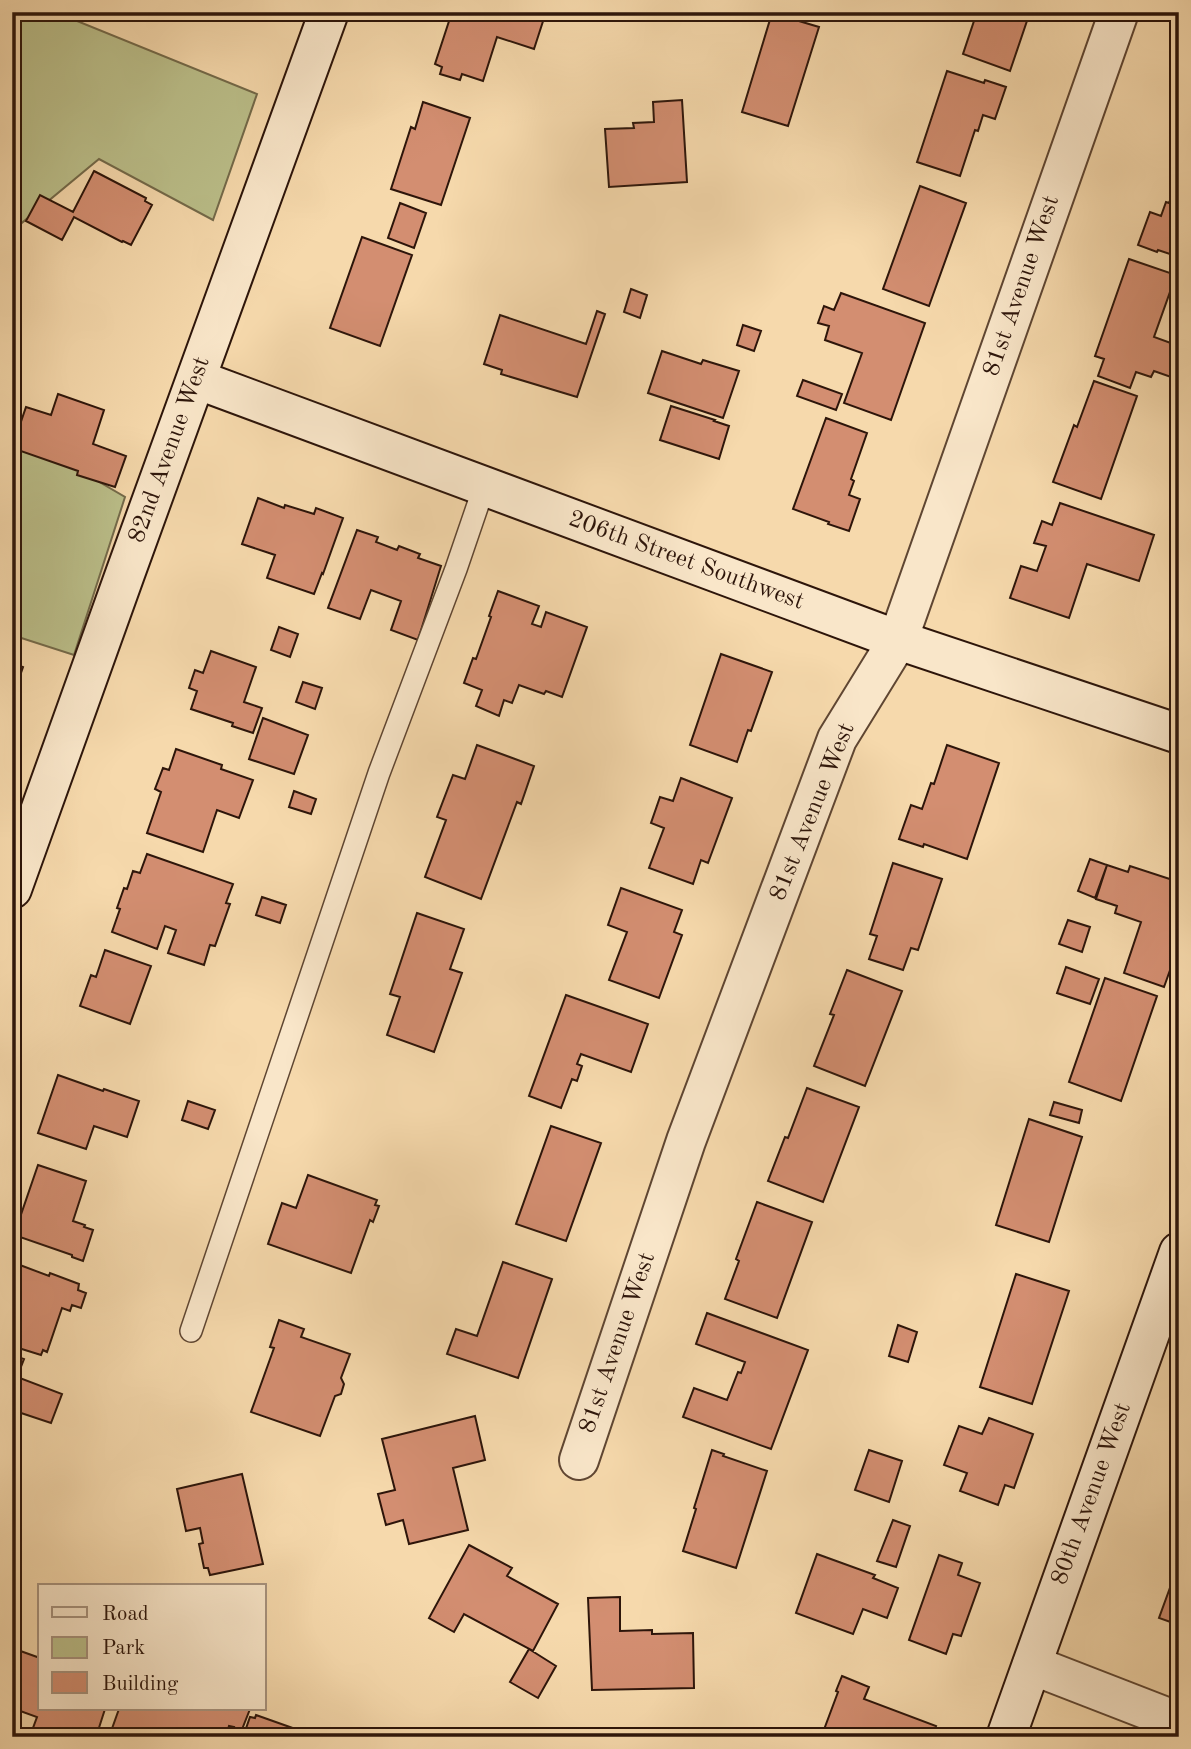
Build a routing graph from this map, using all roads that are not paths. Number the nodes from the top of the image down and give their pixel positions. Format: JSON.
{"nodes":[{"id":1,"x":329,"y":12,"type":"edge"},
{"id":2,"x":1119,"y":12,"type":"edge"},
{"id":3,"x":196,"y":379,"type":"junction"},
{"id":4,"x":484,"y":486,"type":"junction"},
{"id":5,"x":898,"y":640,"type":"junction"},
{"id":6,"x":1179,"y":734,"type":"edge"},
{"id":7,"x":12,"y":889,"type":"edge"},
{"id":8,"x":1179,"y":1252,"type":"edge"},
{"id":9,"x":191,"y":1331,"type":"dead end"},
{"id":10,"x":579,"y":1460,"type":"dead end"},
{"id":11,"x":1032,"y":1665,"type":"junction"},
{"id":12,"x":1179,"y":1722,"type":"edge"},
{"id":13,"x":1006,"y":1737,"type":"edge"}],
"edges":[{"from":1,"to":3,"type":"street","name":"82nd Avenue West"},
{"from":2,"to":5,"type":"street","name":"81st Avenue West"},
{"from":3,"to":4,"type":"street","name":"206th Street Southwest"},
{"from":3,"to":7,"type":"street","name":"82nd Avenue West"},
{"from":4,"to":5,"type":"street","name":"206th Street Southwest"},
{"from":4,"to":9,"type":"lane"},
{"from":5,"to":6,"type":"street","name":"206th Street Southwest"},
{"from":5,"to":10,"type":"street","name":"81st Avenue West"},
{"from":8,"to":11,"type":"street","name":"80th Avenue West"},
{"from":11,"to":12,"type":"street"},
{"from":11,"to":13,"type":"street","name":"80th Avenue West"}]}
